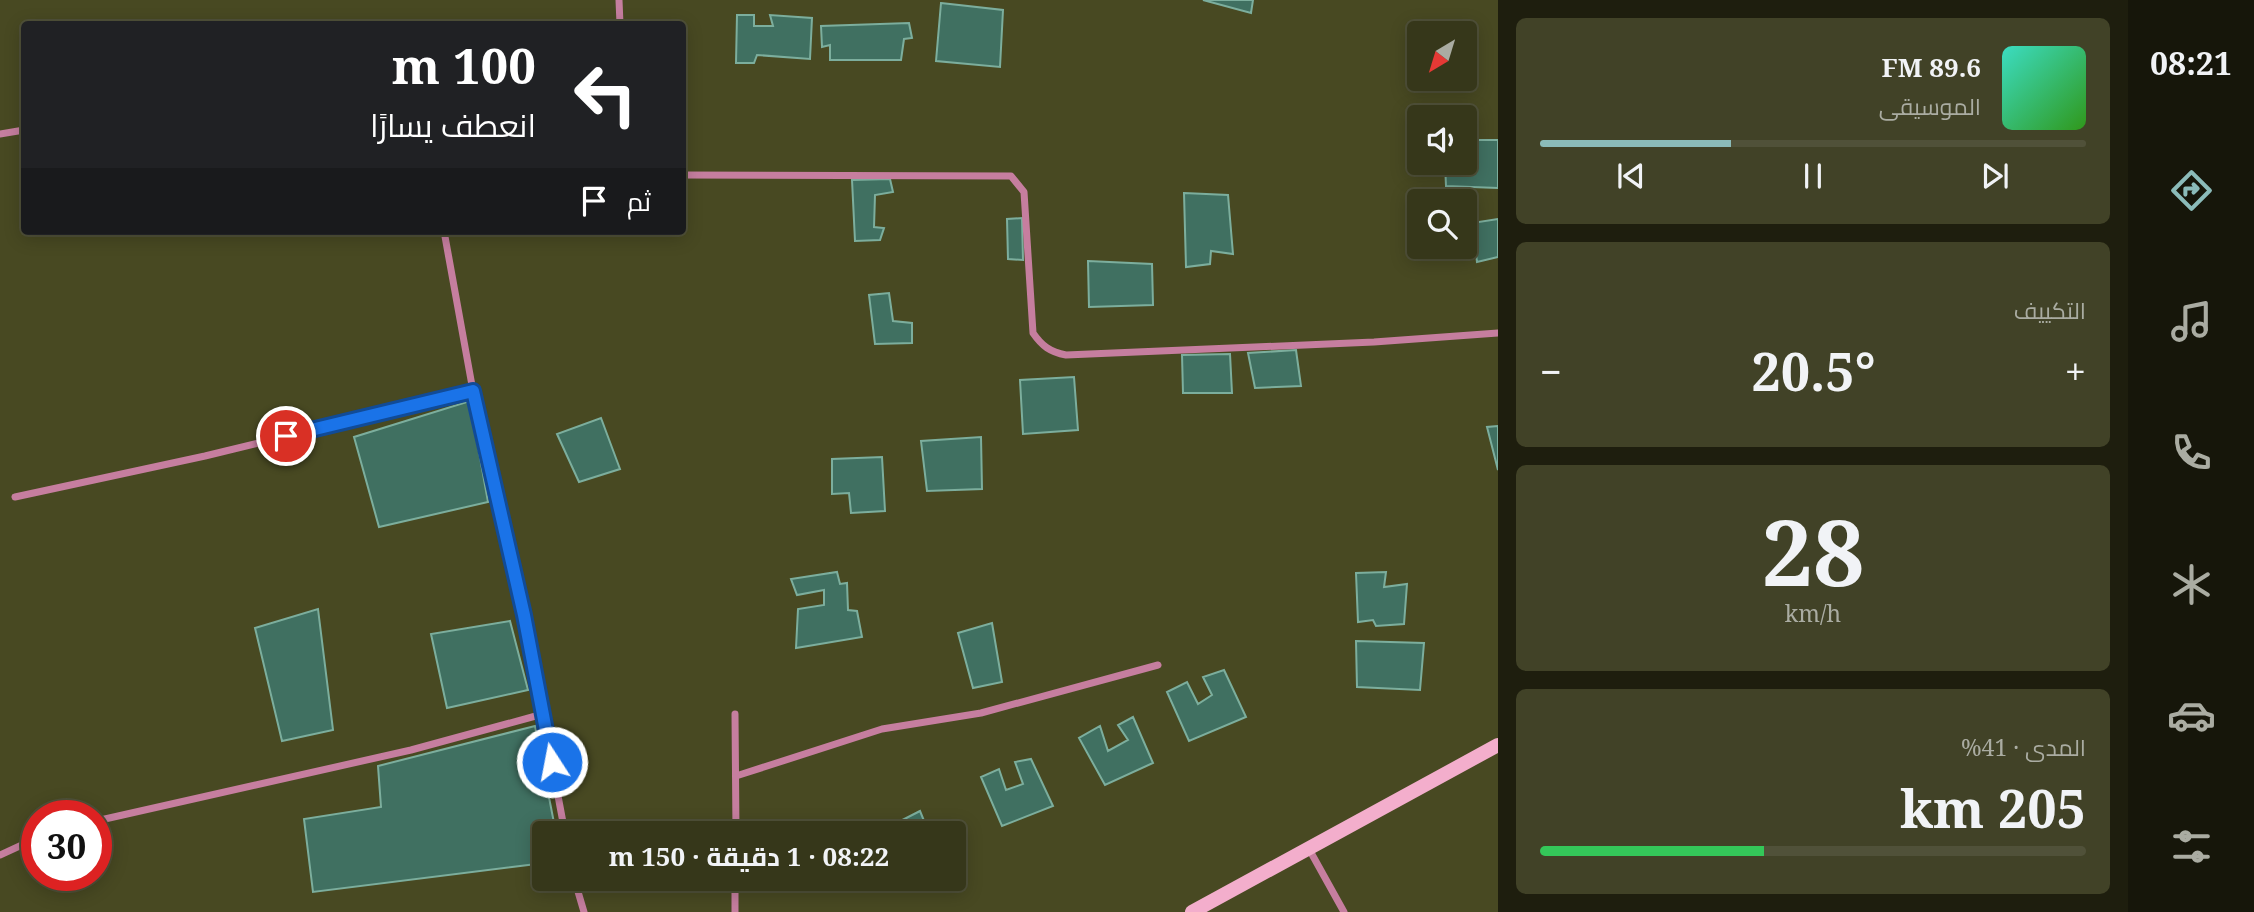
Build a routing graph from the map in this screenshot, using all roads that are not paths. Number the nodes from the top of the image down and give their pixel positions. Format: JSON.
{"nodes":[{"id":1,"x":619,"y":0,"type":"edge"},
{"id":2,"x":620,"y":21,"type":"edge"},
{"id":3,"x":21,"y":130,"type":"edge"},
{"id":4,"x":0,"y":134,"type":"edge"},
{"id":5,"x":686,"y":175,"type":"edge"},
{"id":6,"x":445,"y":235,"type":"edge"},
{"id":7,"x":1498,"y":333,"type":"edge"},
{"id":8,"x":473,"y":391,"type":"junction"},
{"id":9,"x":15,"y":497,"type":"dead end"},
{"id":10,"x":1158,"y":665,"type":"dead end"},
{"id":11,"x":735,"y":714,"type":"dead end"},
{"id":12,"x":542,"y":715,"type":"junction"},
{"id":13,"x":1498,"y":745,"type":"edge"},
{"id":14,"x":736,"y":776,"type":"junction"},
{"id":15,"x":112,"y":817,"type":"edge"},
{"id":16,"x":563,"y":821,"type":"edge"},
{"id":17,"x":736,"y":821,"type":"edge"},
{"id":18,"x":21,"y":845,"type":"edge"},
{"id":19,"x":1309,"y":849,"type":"junction"},
{"id":20,"x":0,"y":855,"type":"edge"},
{"id":21,"x":578,"y":891,"type":"edge"},
{"id":22,"x":735,"y":891,"type":"edge"},
{"id":23,"x":584,"y":912,"type":"edge"},
{"id":24,"x":735,"y":912,"type":"edge"},
{"id":25,"x":1192,"y":912,"type":"edge"},
{"id":26,"x":1344,"y":912,"type":"edge"}],
"edges":[{"from":1,"to":2,"type":"street"},
{"from":3,"to":4,"type":"street"},
{"from":5,"to":7,"type":"street"},
{"from":6,"to":8,"type":"street"},
{"from":8,"to":9,"type":"street"},
{"from":8,"to":12,"type":"street"},
{"from":10,"to":14,"type":"street"},
{"from":11,"to":14,"type":"street"},
{"from":12,"to":15,"type":"street"},
{"from":12,"to":16,"type":"street"},
{"from":13,"to":19,"type":"street"},
{"from":14,"to":17,"type":"street"},
{"from":18,"to":20,"type":"street"},
{"from":19,"to":25,"type":"street"},
{"from":19,"to":26,"type":"street"},
{"from":21,"to":23,"type":"street"},
{"from":22,"to":24,"type":"street"}]}
